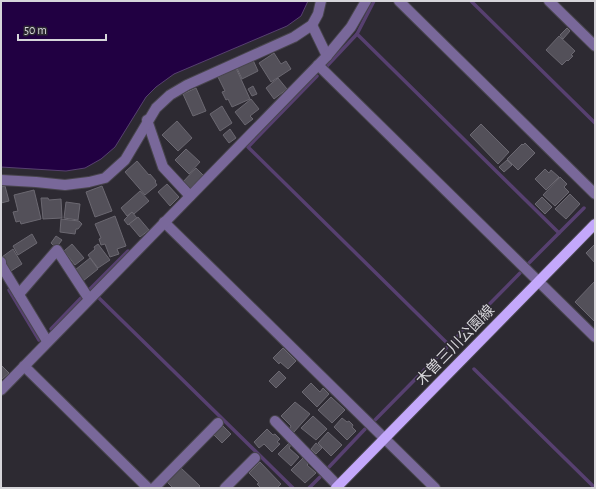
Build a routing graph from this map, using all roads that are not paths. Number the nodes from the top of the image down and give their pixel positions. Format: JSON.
{"nodes":[{"id":1,"x":321,"y":1,"type":"edge"},
{"id":2,"x":366,"y":1,"type":"edge"},
{"id":3,"x":399,"y":1,"type":"edge"},
{"id":4,"x":549,"y":1,"type":"edge"},
{"id":5,"x":312,"y":25,"type":"junction"},
{"id":6,"x":595,"y":46,"type":"edge"},
{"id":7,"x":327,"y":56,"type":"junction"},
{"id":8,"x":318,"y":65,"type":"junction"},
{"id":9,"x":147,"y":120,"type":"junction"},
{"id":10,"x":1,"y":180,"type":"edge"},
{"id":11,"x":595,"y":194,"type":"edge"},
{"id":12,"x":190,"y":196,"type":"junction"},
{"id":13,"x":164,"y":222,"type":"junction"},
{"id":14,"x":595,"y":224,"type":"edge"},
{"id":15,"x":1,"y":262,"type":"edge"},
{"id":16,"x":538,"y":282,"type":"junction"},
{"id":17,"x":19,"y":294,"type":"junction"},
{"id":18,"x":89,"y":299,"type":"junction"},
{"id":19,"x":595,"y":337,"type":"edge"},
{"id":20,"x":47,"y":341,"type":"junction"},
{"id":21,"x":24,"y":366,"type":"junction"},
{"id":22,"x":1,"y":390,"type":"edge"},
{"id":23,"x":275,"y":421,"type":"dead end"},
{"id":24,"x":218,"y":423,"type":"dead end"},
{"id":25,"x":384,"y":439,"type":"junction"},
{"id":26,"x":255,"y":458,"type":"dead end"},
{"id":27,"x":337,"y":487,"type":"edge"},
{"id":28,"x":148,"y":488,"type":"edge"},
{"id":29,"x":154,"y":488,"type":"edge"},
{"id":30,"x":225,"y":488,"type":"edge"},
{"id":31,"x":435,"y":488,"type":"edge"}],
"edges":[{"from":1,"to":5,"type":"street"},
{"from":2,"to":7,"type":"street"},
{"from":3,"to":11,"type":"street"},
{"from":4,"to":6,"type":"street"},
{"from":5,"to":7,"type":"street"},
{"from":5,"to":9,"type":"street"},
{"from":7,"to":8,"type":"street"},
{"from":8,"to":12,"type":"street"},
{"from":8,"to":16,"type":"street"},
{"from":9,"to":10,"type":"street"},
{"from":9,"to":12,"type":"street"},
{"from":12,"to":13,"type":"street"},
{"from":13,"to":18,"type":"street"},
{"from":13,"to":25,"type":"street"},
{"from":14,"to":16,"type":"main road","name":"木曽三川公園線"},
{"from":15,"to":17,"type":"street"},
{"from":16,"to":19,"type":"street"},
{"from":16,"to":25,"type":"main road","name":"木曽三川公園線"},
{"from":17,"to":18,"type":"street"},
{"from":17,"to":20,"type":"street"},
{"from":18,"to":20,"type":"street"},
{"from":20,"to":21,"type":"street"},
{"from":21,"to":22,"type":"street"},
{"from":21,"to":28,"type":"street"},
{"from":23,"to":27,"type":"street"},
{"from":24,"to":29,"type":"street"},
{"from":25,"to":27,"type":"main road","name":"木曽三川公園線"},
{"from":25,"to":31,"type":"street"},
{"from":26,"to":30,"type":"street"}]}
